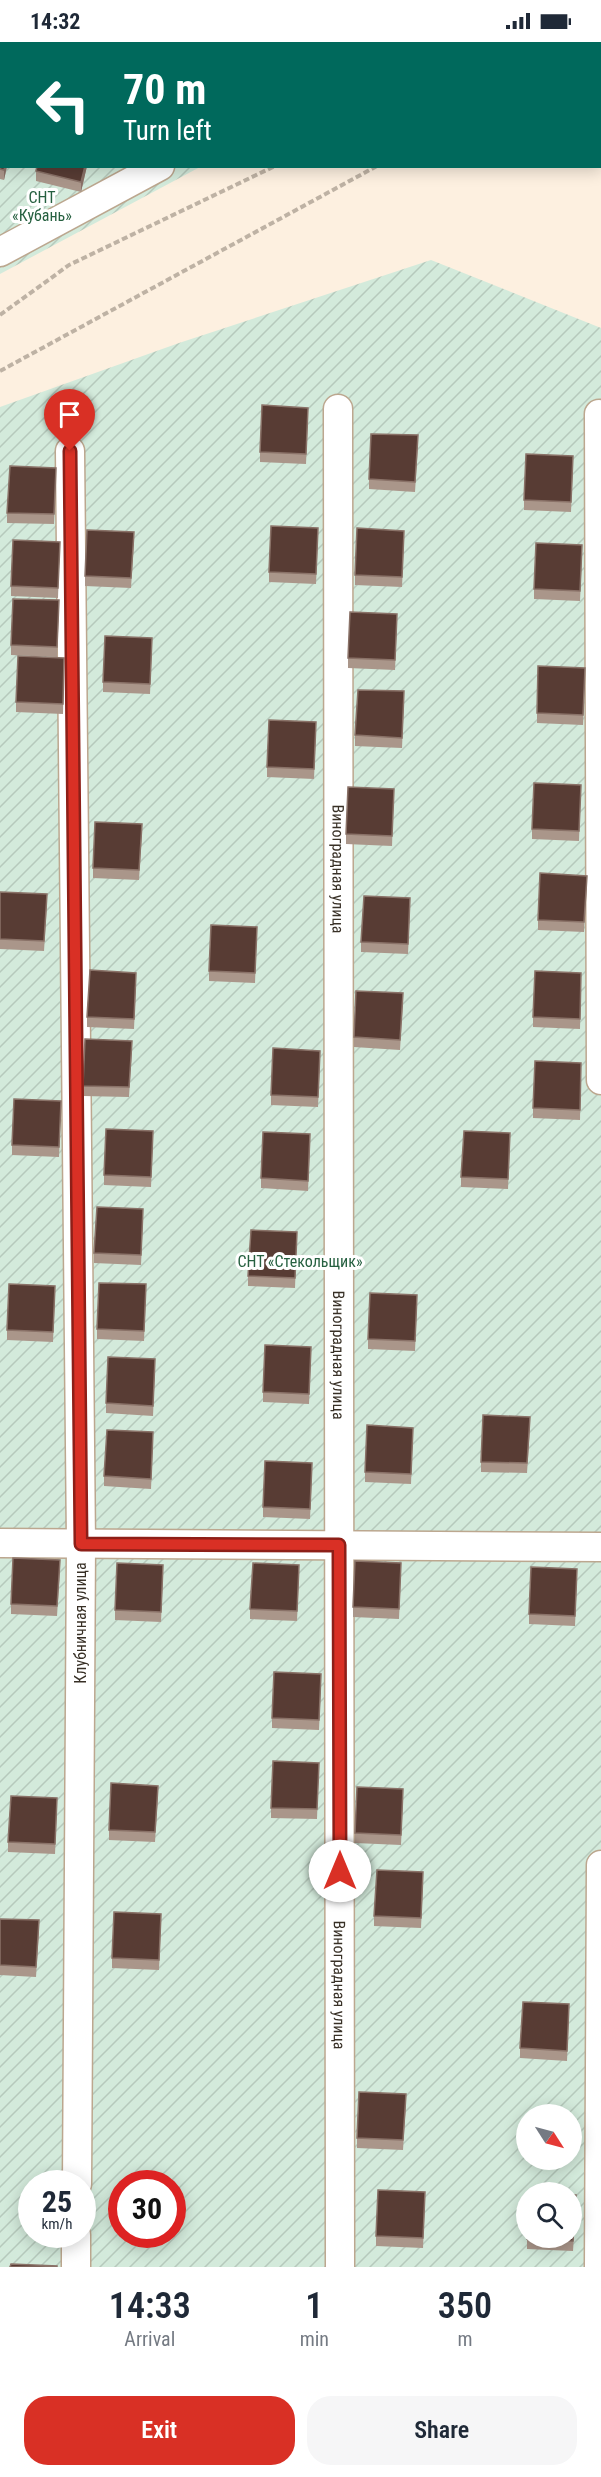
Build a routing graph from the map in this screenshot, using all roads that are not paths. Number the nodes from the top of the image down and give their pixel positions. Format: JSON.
{"nodes":[{"id":1,"x":156,"y":168,"type":"edge"},
{"id":2,"x":0,"y":252,"type":"edge"},
{"id":3,"x":338,"y":409,"type":"dead end"},
{"id":4,"x":599,"y":414,"type":"dead end"},
{"id":5,"x":70,"y":451,"type":"dead end"},
{"id":6,"x":601,"y":1080,"type":"edge"},
{"id":7,"x":0,"y":1543,"type":"edge"},
{"id":8,"x":81,"y":1544,"type":"junction"},
{"id":9,"x":339,"y":1545,"type":"junction"},
{"id":10,"x":601,"y":1547,"type":"edge"},
{"id":11,"x":601,"y":1865,"type":"edge"},
{"id":12,"x":77,"y":2170,"type":"edge"},
{"id":13,"x":76,"y":2248,"type":"edge"},
{"id":14,"x":76,"y":2267,"type":"edge"},
{"id":15,"x":340,"y":2267,"type":"edge"},
{"id":16,"x":599,"y":2267,"type":"edge"}],
"edges":[{"from":1,"to":2,"type":"street"},
{"from":3,"to":9,"type":"street","name":"Виноградная улица"},
{"from":4,"to":6,"type":"street"},
{"from":5,"to":8,"type":"street","name":"Клубничная улица"},
{"from":7,"to":8,"type":"street"},
{"from":8,"to":9,"type":"street"},
{"from":8,"to":12,"type":"street","name":"Клубничная улица"},
{"from":9,"to":10,"type":"street"},
{"from":9,"to":15,"type":"street","name":"Виноградная улица"},
{"from":11,"to":16,"type":"street"},
{"from":13,"to":14,"type":"street"}]}
